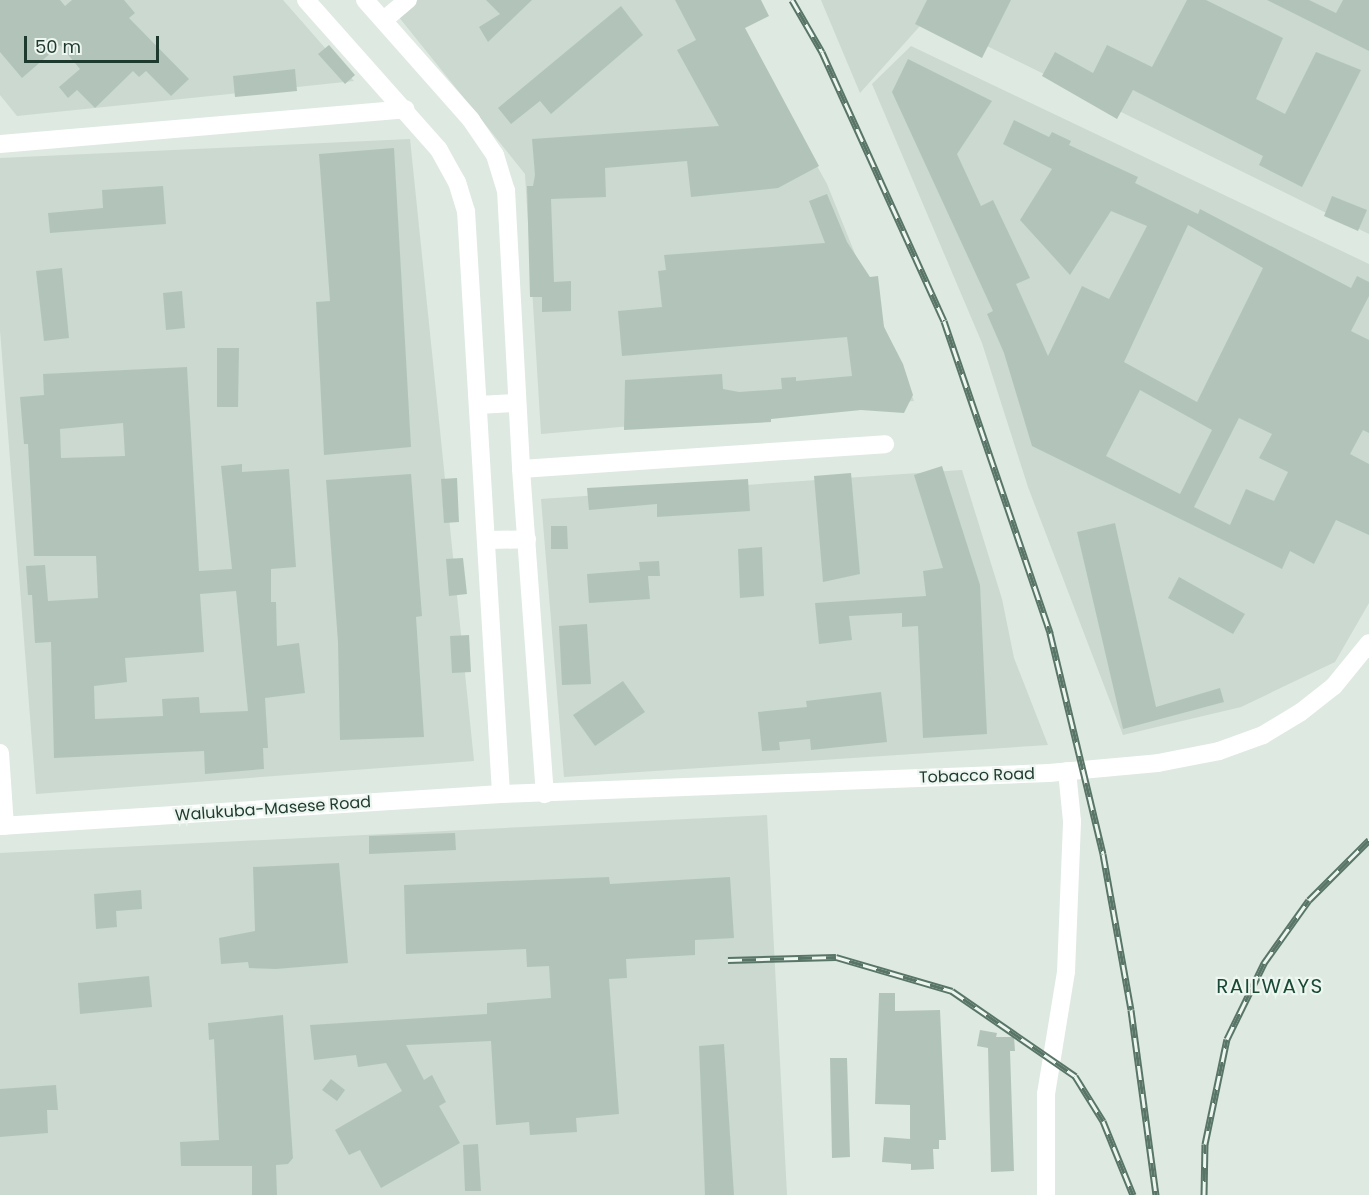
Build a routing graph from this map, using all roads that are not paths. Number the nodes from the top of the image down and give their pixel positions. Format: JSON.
{"nodes":[{"id":1,"x":306,"y":0,"type":"edge"},
{"id":2,"x":365,"y":0,"type":"edge"},
{"id":3,"x":408,"y":0,"type":"edge"},
{"id":4,"x":385,"y":19,"type":"junction"},
{"id":5,"x":405,"y":109,"type":"junction"},
{"id":6,"x":0,"y":144,"type":"edge"},
{"id":7,"x":517,"y":403,"type":"junction"},
{"id":8,"x":477,"y":405,"type":"junction"},
{"id":9,"x":885,"y":444,"type":"dead end"},
{"id":10,"x":521,"y":469,"type":"junction"},
{"id":11,"x":527,"y":539,"type":"junction"},
{"id":12,"x":488,"y":540,"type":"junction"},
{"id":13,"x":1369,"y":643,"type":"edge"},
{"id":14,"x":0,"y":753,"type":"edge"},
{"id":15,"x":1067,"y":771,"type":"junction"},
{"id":16,"x":501,"y":794,"type":"junction"},
{"id":17,"x":545,"y":794,"type":"junction"},
{"id":18,"x":3,"y":826,"type":"edge"},
{"id":19,"x":1046,"y":1195,"type":"edge"}],
"edges":[{"from":1,"to":5,"type":"street"},
{"from":2,"to":4,"type":"street"},
{"from":3,"to":4,"type":"street"},
{"from":4,"to":7,"type":"street"},
{"from":5,"to":6,"type":"street"},
{"from":5,"to":8,"type":"street"},
{"from":7,"to":8,"type":"street"},
{"from":7,"to":10,"type":"street"},
{"from":8,"to":12,"type":"street"},
{"from":9,"to":10,"type":"street"},
{"from":10,"to":11,"type":"street"},
{"from":11,"to":12,"type":"street"},
{"from":11,"to":17,"type":"street"},
{"from":12,"to":16,"type":"street"},
{"from":13,"to":15,"type":"street","name":"Tobacco Road"},
{"from":14,"to":18,"type":"street"},
{"from":15,"to":17,"type":"street","name":"Tobacco Road"},
{"from":15,"to":19,"type":"street"},
{"from":16,"to":17,"type":"street","name":"Walukuba-Masese Road"},
{"from":16,"to":18,"type":"street","name":"Walukuba-Masese Road"}]}
